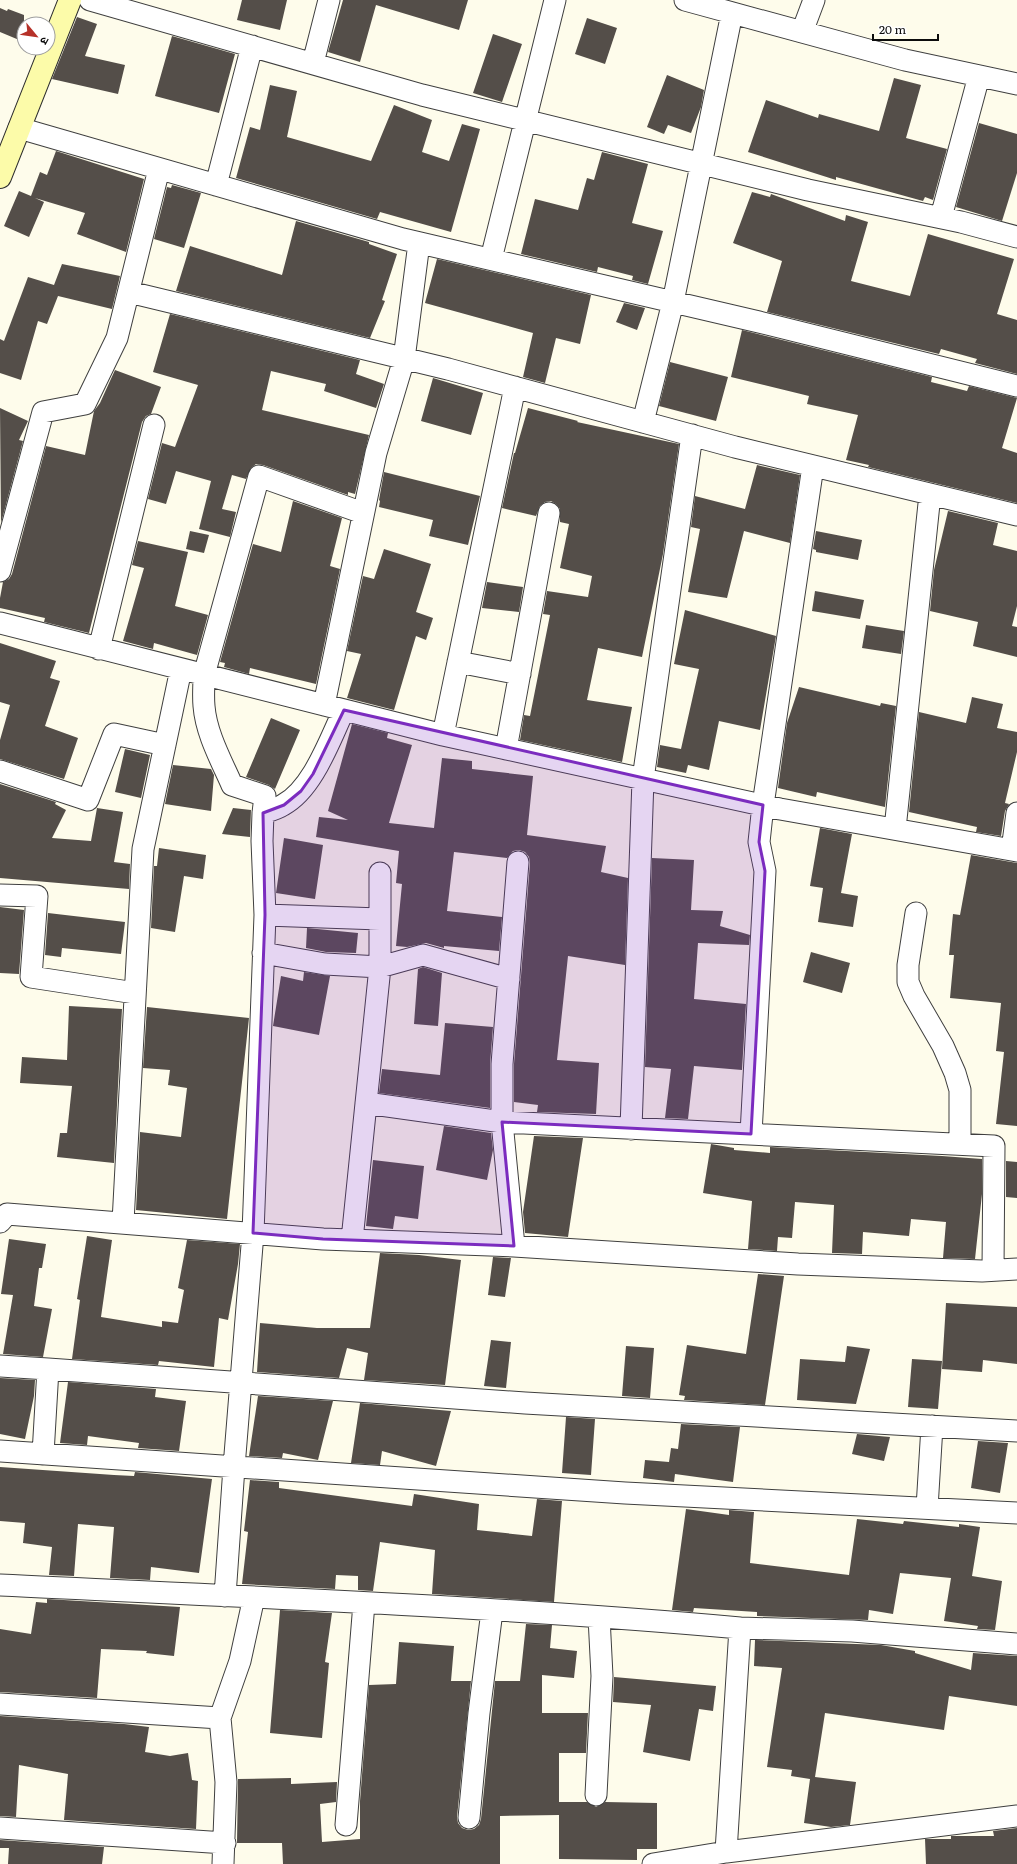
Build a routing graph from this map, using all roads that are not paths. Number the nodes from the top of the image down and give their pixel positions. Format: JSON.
{"nodes":[{"id":1,"x":70,"y":0,"type":"edge"},
{"id":2,"x":90,"y":0,"type":"edge"},
{"id":3,"x":329,"y":0,"type":"edge"},
{"id":4,"x":555,"y":0,"type":"edge"},
{"id":5,"x":685,"y":0,"type":"edge"},
{"id":6,"x":814,"y":0,"type":"edge"},
{"id":7,"x":732,"y":13,"type":"junction"},
{"id":8,"x":802,"y":32,"type":"junction"},
{"id":9,"x":252,"y":46,"type":"junction"},
{"id":10,"x":313,"y":63,"type":"junction"},
{"id":11,"x":979,"y":76,"type":"junction"},
{"id":12,"x":1017,"y":84,"type":"edge"},
{"id":13,"x":524,"y":120,"type":"junction"},
{"id":14,"x":19,"y":128,"type":"junction"},
{"id":15,"x":702,"y":163,"type":"junction"},
{"id":16,"x":159,"y":169,"type":"junction"},
{"id":17,"x":0,"y":177,"type":"edge"},
{"id":18,"x":216,"y":185,"type":"junction"},
{"id":19,"x":941,"y":217,"type":"junction"},
{"id":20,"x":1017,"y":237,"type":"edge"},
{"id":21,"x":419,"y":243,"type":"junction"},
{"id":22,"x":490,"y":259,"type":"junction"},
{"id":23,"x":129,"y":292,"type":"junction"},
{"id":24,"x":673,"y":302,"type":"junction"},
{"id":25,"x":404,"y":359,"type":"junction"},
{"id":26,"x":1017,"y":386,"type":"edge"},
{"id":27,"x":516,"y":387,"type":"junction"},
{"id":28,"x":643,"y":422,"type":"junction"},
{"id":29,"x":154,"y":425,"type":"dead end"},
{"id":30,"x":692,"y":435,"type":"junction"},
{"id":31,"x":813,"y":466,"type":"junction"},
{"id":32,"x":930,"y":494,"type":"junction"},
{"id":33,"x":364,"y":512,"type":"junction"},
{"id":34,"x":548,"y":513,"type":"dead end"},
{"id":35,"x":1017,"y":515,"type":"edge"},
{"id":36,"x":0,"y":571,"type":"edge"},
{"id":37,"x":0,"y":623,"type":"edge"},
{"id":38,"x":100,"y":649,"type":"junction"},
{"id":39,"x":458,"y":662,"type":"junction"},
{"id":40,"x":181,"y":669,"type":"junction"},
{"id":41,"x":520,"y":674,"type":"junction"},
{"id":42,"x":204,"y":675,"type":"junction"},
{"id":43,"x":324,"y":704,"type":"junction"},
{"id":44,"x":344,"y":710,"type":"junction"},
{"id":45,"x":442,"y":735,"type":"junction"},
{"id":46,"x":165,"y":745,"type":"junction"},
{"id":47,"x":506,"y":749,"type":"junction"},
{"id":48,"x":0,"y":771,"type":"edge"},
{"id":49,"x":643,"y":779,"type":"junction"},
{"id":50,"x":763,"y":805,"type":"junction"},
{"id":51,"x":263,"y":813,"type":"junction"},
{"id":52,"x":1017,"y":813,"type":"edge"},
{"id":53,"x":895,"y":829,"type":"junction"},
{"id":54,"x":1015,"y":851,"type":"edge"},
{"id":55,"x":518,"y":862,"type":"dead end"},
{"id":56,"x":380,"y":873,"type":"dead end"},
{"id":57,"x":0,"y":895,"type":"edge"},
{"id":58,"x":916,"y":913,"type":"dead end"},
{"id":59,"x":265,"y":915,"type":"junction"},
{"id":60,"x":380,"y":919,"type":"junction"},
{"id":61,"x":263,"y":953,"type":"junction"},
{"id":62,"x":380,"y":967,"type":"junction"},
{"id":63,"x":509,"y":979,"type":"junction"},
{"id":64,"x":135,"y":994,"type":"junction"},
{"id":65,"x":366,"y":1103,"type":"junction"},
{"id":66,"x":502,"y":1122,"type":"junction"},
{"id":67,"x":631,"y":1129,"type":"junction"},
{"id":68,"x":751,"y":1134,"type":"junction"},
{"id":69,"x":960,"y":1144,"type":"junction"},
{"id":70,"x":0,"y":1222,"type":"edge"},
{"id":71,"x":124,"y":1222,"type":"junction"},
{"id":72,"x":253,"y":1233,"type":"junction"},
{"id":73,"x":352,"y":1240,"type":"junction"},
{"id":74,"x":514,"y":1246,"type":"junction"},
{"id":75,"x":1017,"y":1269,"type":"edge"},
{"id":76,"x":994,"y":1270,"type":"junction"},
{"id":77,"x":0,"y":1366,"type":"edge"},
{"id":78,"x":48,"y":1369,"type":"junction"},
{"id":79,"x":241,"y":1383,"type":"junction"},
{"id":80,"x":932,"y":1426,"type":"junction"},
{"id":81,"x":1017,"y":1431,"type":"edge"},
{"id":82,"x":0,"y":1451,"type":"edge"},
{"id":83,"x":43,"y":1454,"type":"junction"},
{"id":84,"x":234,"y":1467,"type":"junction"},
{"id":85,"x":927,"y":1508,"type":"junction"},
{"id":86,"x":1017,"y":1513,"type":"edge"},
{"id":87,"x":0,"y":1585,"type":"edge"},
{"id":88,"x":225,"y":1596,"type":"junction"},
{"id":89,"x":254,"y":1597,"type":"junction"},
{"id":90,"x":364,"y":1603,"type":"junction"},
{"id":91,"x":492,"y":1610,"type":"junction"},
{"id":92,"x":599,"y":1617,"type":"junction"},
{"id":93,"x":740,"y":1628,"type":"junction"},
{"id":94,"x":1017,"y":1644,"type":"edge"},
{"id":95,"x":0,"y":1704,"type":"edge"},
{"id":96,"x":220,"y":1718,"type":"junction"},
{"id":97,"x":596,"y":1795,"type":"dead end"},
{"id":98,"x":1017,"y":1816,"type":"edge"},
{"id":99,"x":469,"y":1818,"type":"dead end"},
{"id":100,"x":346,"y":1825,"type":"dead end"},
{"id":101,"x":0,"y":1828,"type":"edge"},
{"id":102,"x":225,"y":1843,"type":"junction"},
{"id":103,"x":726,"y":1852,"type":"junction"},
{"id":104,"x":223,"y":1864,"type":"edge"},
{"id":105,"x":653,"y":1864,"type":"edge"}],
"edges":[{"from":1,"to":14,"type":"street"},
{"from":2,"to":9,"type":"street"},
{"from":3,"to":10,"type":"street"},
{"from":4,"to":13,"type":"street"},
{"from":5,"to":7,"type":"street"},
{"from":6,"to":8,"type":"street"},
{"from":7,"to":8,"type":"street"},
{"from":7,"to":15,"type":"street"},
{"from":8,"to":11,"type":"street"},
{"from":9,"to":10,"type":"street"},
{"from":9,"to":18,"type":"street"},
{"from":10,"to":13,"type":"street"},
{"from":11,"to":12,"type":"street"},
{"from":11,"to":19,"type":"street"},
{"from":13,"to":15,"type":"street"},
{"from":13,"to":22,"type":"street"},
{"from":14,"to":16,"type":"street"},
{"from":14,"to":17,"type":"street"},
{"from":15,"to":19,"type":"street"},
{"from":15,"to":24,"type":"street"},
{"from":16,"to":18,"type":"street"},
{"from":16,"to":23,"type":"street"},
{"from":18,"to":21,"type":"street"},
{"from":19,"to":20,"type":"street"},
{"from":21,"to":22,"type":"street"},
{"from":21,"to":25,"type":"street"},
{"from":22,"to":24,"type":"street"},
{"from":23,"to":25,"type":"street"},
{"from":23,"to":36,"type":"street"},
{"from":24,"to":26,"type":"street"},
{"from":24,"to":28,"type":"street"},
{"from":25,"to":27,"type":"street"},
{"from":25,"to":33,"type":"street"},
{"from":27,"to":28,"type":"street"},
{"from":27,"to":39,"type":"street"},
{"from":28,"to":30,"type":"street"},
{"from":29,"to":38,"type":"street"},
{"from":30,"to":31,"type":"street"},
{"from":30,"to":49,"type":"street"},
{"from":31,"to":32,"type":"street"},
{"from":31,"to":50,"type":"street"},
{"from":32,"to":35,"type":"street"},
{"from":32,"to":53,"type":"street"},
{"from":33,"to":42,"type":"street"},
{"from":33,"to":43,"type":"street"},
{"from":34,"to":41,"type":"street"},
{"from":37,"to":38,"type":"street"},
{"from":38,"to":40,"type":"street"},
{"from":39,"to":41,"type":"street"},
{"from":39,"to":45,"type":"street"},
{"from":40,"to":42,"type":"street"},
{"from":40,"to":46,"type":"street"},
{"from":41,"to":47,"type":"street"},
{"from":42,"to":43,"type":"street"},
{"from":42,"to":51,"type":"street"},
{"from":43,"to":44,"type":"street"},
{"from":44,"to":45,"type":"street"},
{"from":44,"to":51,"type":"street"},
{"from":45,"to":47,"type":"street"},
{"from":46,"to":48,"type":"street"},
{"from":46,"to":64,"type":"street"},
{"from":47,"to":49,"type":"street"},
{"from":49,"to":50,"type":"street"},
{"from":49,"to":67,"type":"street"},
{"from":50,"to":53,"type":"street"},
{"from":50,"to":68,"type":"street"},
{"from":51,"to":59,"type":"street"},
{"from":52,"to":54,"type":"street"},
{"from":53,"to":54,"type":"street"},
{"from":55,"to":63,"type":"street"},
{"from":56,"to":60,"type":"street"},
{"from":57,"to":64,"type":"street"},
{"from":58,"to":69,"type":"street"},
{"from":59,"to":60,"type":"street"},
{"from":59,"to":61,"type":"street"},
{"from":60,"to":62,"type":"street"},
{"from":61,"to":62,"type":"street"},
{"from":61,"to":72,"type":"street"},
{"from":62,"to":63,"type":"street"},
{"from":62,"to":65,"type":"street"},
{"from":63,"to":66,"type":"street"},
{"from":64,"to":71,"type":"street"},
{"from":65,"to":66,"type":"street"},
{"from":65,"to":73,"type":"street"},
{"from":66,"to":67,"type":"street"},
{"from":66,"to":74,"type":"street"},
{"from":67,"to":68,"type":"street"},
{"from":68,"to":69,"type":"street"},
{"from":69,"to":76,"type":"street"},
{"from":70,"to":71,"type":"street"},
{"from":71,"to":72,"type":"street"},
{"from":72,"to":73,"type":"street"},
{"from":72,"to":79,"type":"street"},
{"from":73,"to":74,"type":"street"},
{"from":74,"to":76,"type":"street"},
{"from":75,"to":76,"type":"street"},
{"from":77,"to":78,"type":"street"},
{"from":78,"to":79,"type":"street"},
{"from":78,"to":83,"type":"street"},
{"from":79,"to":80,"type":"street"},
{"from":79,"to":84,"type":"street"},
{"from":80,"to":81,"type":"street"},
{"from":80,"to":85,"type":"street"},
{"from":82,"to":83,"type":"street"},
{"from":83,"to":84,"type":"street"},
{"from":84,"to":85,"type":"street"},
{"from":84,"to":88,"type":"street"},
{"from":85,"to":86,"type":"street"},
{"from":87,"to":88,"type":"street"},
{"from":88,"to":89,"type":"street"},
{"from":89,"to":90,"type":"street"},
{"from":89,"to":96,"type":"street"},
{"from":90,"to":91,"type":"street"},
{"from":90,"to":100,"type":"street"},
{"from":91,"to":92,"type":"street"},
{"from":91,"to":99,"type":"street"},
{"from":92,"to":93,"type":"street"},
{"from":92,"to":97,"type":"street"},
{"from":93,"to":94,"type":"street"},
{"from":93,"to":103,"type":"street"},
{"from":95,"to":96,"type":"street"},
{"from":96,"to":102,"type":"street"},
{"from":98,"to":103,"type":"street"},
{"from":101,"to":102,"type":"street"},
{"from":102,"to":104,"type":"street"},
{"from":103,"to":105,"type":"street"}]}
